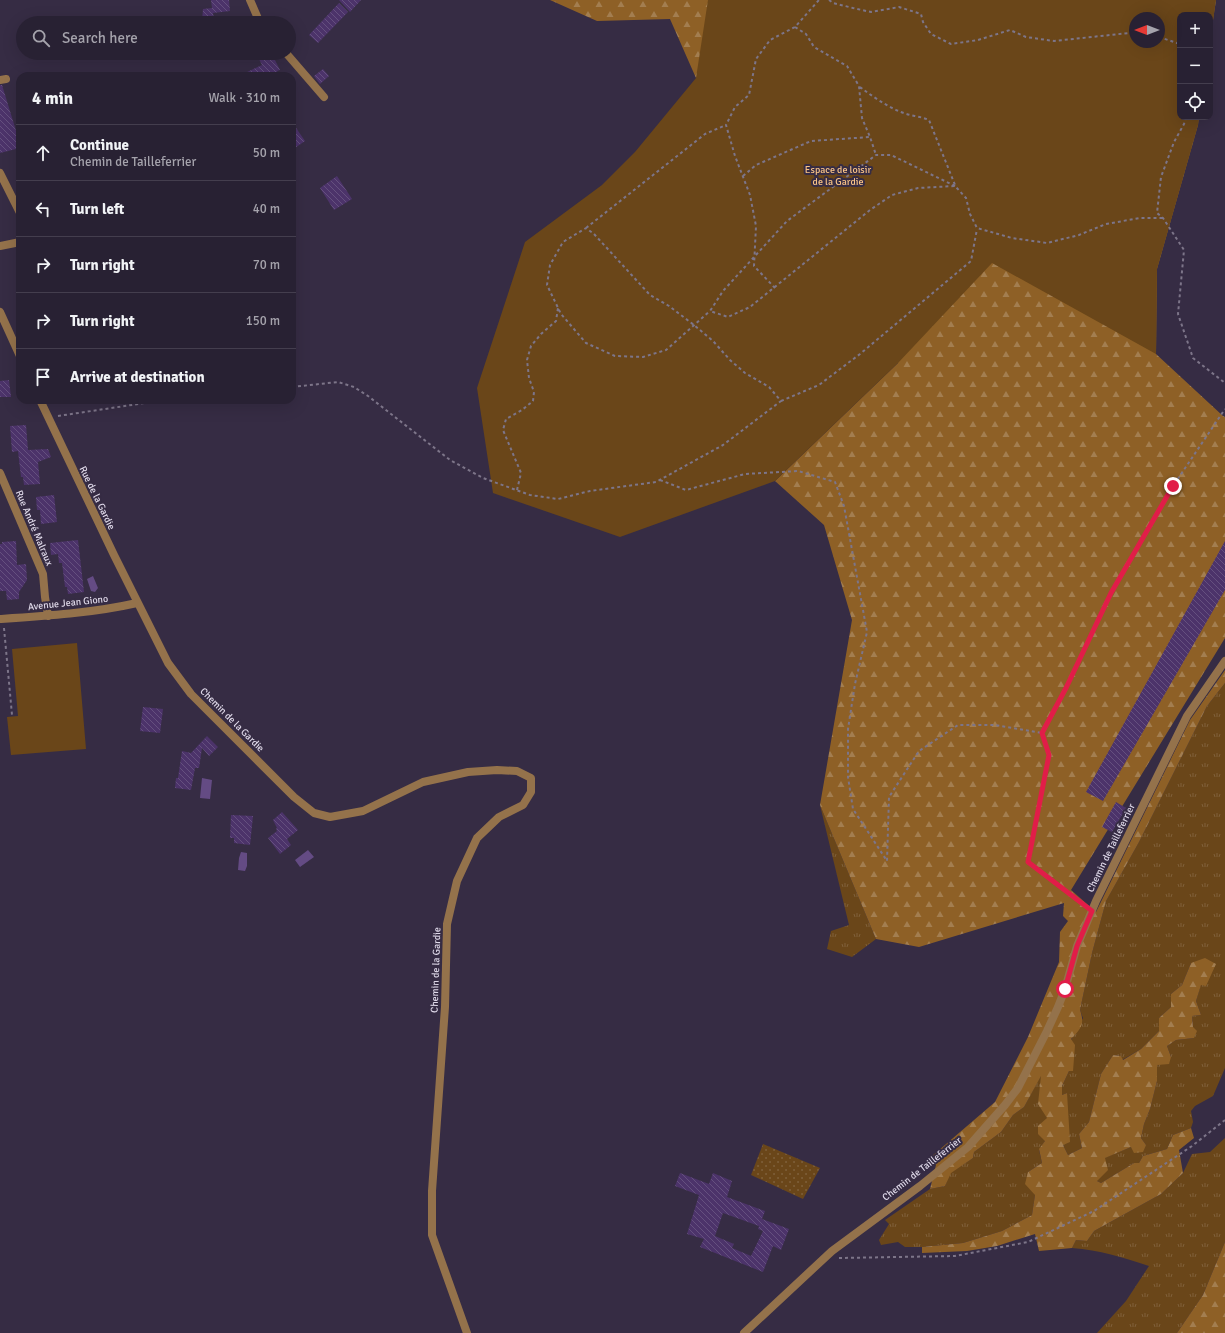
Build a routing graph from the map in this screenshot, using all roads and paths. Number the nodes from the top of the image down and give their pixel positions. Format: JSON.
{"nodes":[{"id":1,"x":250,"y":0,"type":"edge"},
{"id":2,"x":819,"y":0,"type":"edge"},
{"id":3,"x":829,"y":0,"type":"edge"},
{"id":4,"x":256,"y":16,"type":"edge"},
{"id":5,"x":795,"y":27,"type":"junction"},
{"id":6,"x":1129,"y":33,"type":"edge"},
{"id":7,"x":1165,"y":39,"type":"edge"},
{"id":8,"x":1177,"y":43,"type":"edge"},
{"id":9,"x":292,"y":60,"type":"edge"},
{"id":10,"x":859,"y":86,"type":"junction"},
{"id":11,"x":324,"y":97,"type":"dead end"},
{"id":12,"x":1185,"y":120,"type":"edge"},
{"id":13,"x":726,"y":125,"type":"junction"},
{"id":14,"x":870,"y":137,"type":"junction"},
{"id":15,"x":876,"y":155,"type":"junction"},
{"id":16,"x":0,"y":173,"type":"edge"},
{"id":17,"x":743,"y":176,"type":"junction"},
{"id":18,"x":955,"y":186,"type":"junction"},
{"id":19,"x":16,"y":205,"type":"edge"},
{"id":20,"x":1163,"y":218,"type":"junction"},
{"id":21,"x":586,"y":228,"type":"junction"},
{"id":22,"x":977,"y":228,"type":"junction"},
{"id":23,"x":16,"y":243,"type":"edge"},
{"id":24,"x":0,"y":246,"type":"edge"},
{"id":25,"x":755,"y":256,"type":"junction"},
{"id":26,"x":775,"y":288,"type":"junction"},
{"id":27,"x":558,"y":308,"type":"junction"},
{"id":28,"x":710,"y":311,"type":"junction"},
{"id":29,"x":0,"y":312,"type":"edge"},
{"id":30,"x":694,"y":325,"type":"junction"},
{"id":31,"x":16,"y":347,"type":"edge"},
{"id":32,"x":1225,"y":383,"type":"edge"},
{"id":33,"x":296,"y":387,"type":"edge"},
{"id":34,"x":780,"y":401,"type":"junction"},
{"id":35,"x":42,"y":404,"type":"edge"},
{"id":36,"x":139,"y":404,"type":"edge"},
{"id":37,"x":1225,"y":409,"type":"edge"},
{"id":38,"x":49,"y":418,"type":"junction"},
{"id":39,"x":0,"y":473,"type":"edge"},
{"id":40,"x":660,"y":480,"type":"junction"},
{"id":41,"x":517,"y":490,"type":"junction"},
{"id":42,"x":138,"y":603,"type":"junction"},
{"id":43,"x":48,"y":616,"type":"junction"},
{"id":44,"x":1,"y":619,"type":"edge"},
{"id":45,"x":1225,"y":661,"type":"edge"},
{"id":46,"x":12,"y":715,"type":"dead end"},
{"id":47,"x":1042,"y":733,"type":"junction"},
{"id":48,"x":1092,"y":911,"type":"junction"},
{"id":49,"x":1225,"y":1120,"type":"edge"},
{"id":50,"x":826,"y":1257,"type":"junction"},
{"id":51,"x":467,"y":1333,"type":"edge"},
{"id":52,"x":744,"y":1333,"type":"edge"}],
"edges":[{"from":1,"to":4,"type":"street"},
{"from":2,"to":5,"type":"path"},
{"from":3,"to":6,"type":"path"},
{"from":5,"to":10,"type":"path"},
{"from":5,"to":13,"type":"path"},
{"from":7,"to":8,"type":"path"},
{"from":9,"to":11,"type":"street"},
{"from":10,"to":14,"type":"path"},
{"from":10,"to":18,"type":"path"},
{"from":12,"to":20,"type":"path"},
{"from":13,"to":17,"type":"path"},
{"from":13,"to":21,"type":"path"},
{"from":14,"to":15,"type":"path"},
{"from":14,"to":17,"type":"path"},
{"from":15,"to":18,"type":"path"},
{"from":15,"to":25,"type":"path"},
{"from":16,"to":19,"type":"street"},
{"from":17,"to":25,"type":"path"},
{"from":18,"to":22,"type":"path"},
{"from":18,"to":26,"type":"path"},
{"from":20,"to":22,"type":"path"},
{"from":20,"to":32,"type":"path"},
{"from":21,"to":27,"type":"path"},
{"from":21,"to":30,"type":"path"},
{"from":22,"to":34,"type":"path"},
{"from":23,"to":24,"type":"street"},
{"from":25,"to":26,"type":"path"},
{"from":25,"to":28,"type":"path"},
{"from":26,"to":28,"type":"path"},
{"from":27,"to":30,"type":"path"},
{"from":27,"to":41,"type":"path"},
{"from":28,"to":30,"type":"path"},
{"from":29,"to":31,"type":"street"},
{"from":30,"to":34,"type":"path"},
{"from":33,"to":41,"type":"path"},
{"from":34,"to":40,"type":"path"},
{"from":35,"to":38,"type":"street","name":"Rue de la Gardie"},
{"from":36,"to":38,"type":"path"},
{"from":37,"to":47,"type":"path"},
{"from":38,"to":42,"type":"street","name":"Rue de la Gardie"},
{"from":39,"to":43,"type":"street","name":"Rue André Malraux"},
{"from":40,"to":41,"type":"path"},
{"from":40,"to":47,"type":"path"},
{"from":42,"to":43,"type":"street","name":"Avenue Jean Giono"},
{"from":42,"to":51,"type":"street","name":"Chemin de la Gardie"},
{"from":43,"to":44,"type":"street","name":"Avenue Jean Giono"},
{"from":44,"to":46,"type":"path"},
{"from":45,"to":48,"type":"street","name":"Chemin de Tailleferrier"},
{"from":47,"to":48,"type":"path"},
{"from":48,"to":50,"type":"street","name":"Chemin de Tailleferrier"},
{"from":49,"to":50,"type":"path"},
{"from":50,"to":52,"type":"street","name":"Chemin de Tailleferrier"}]}
